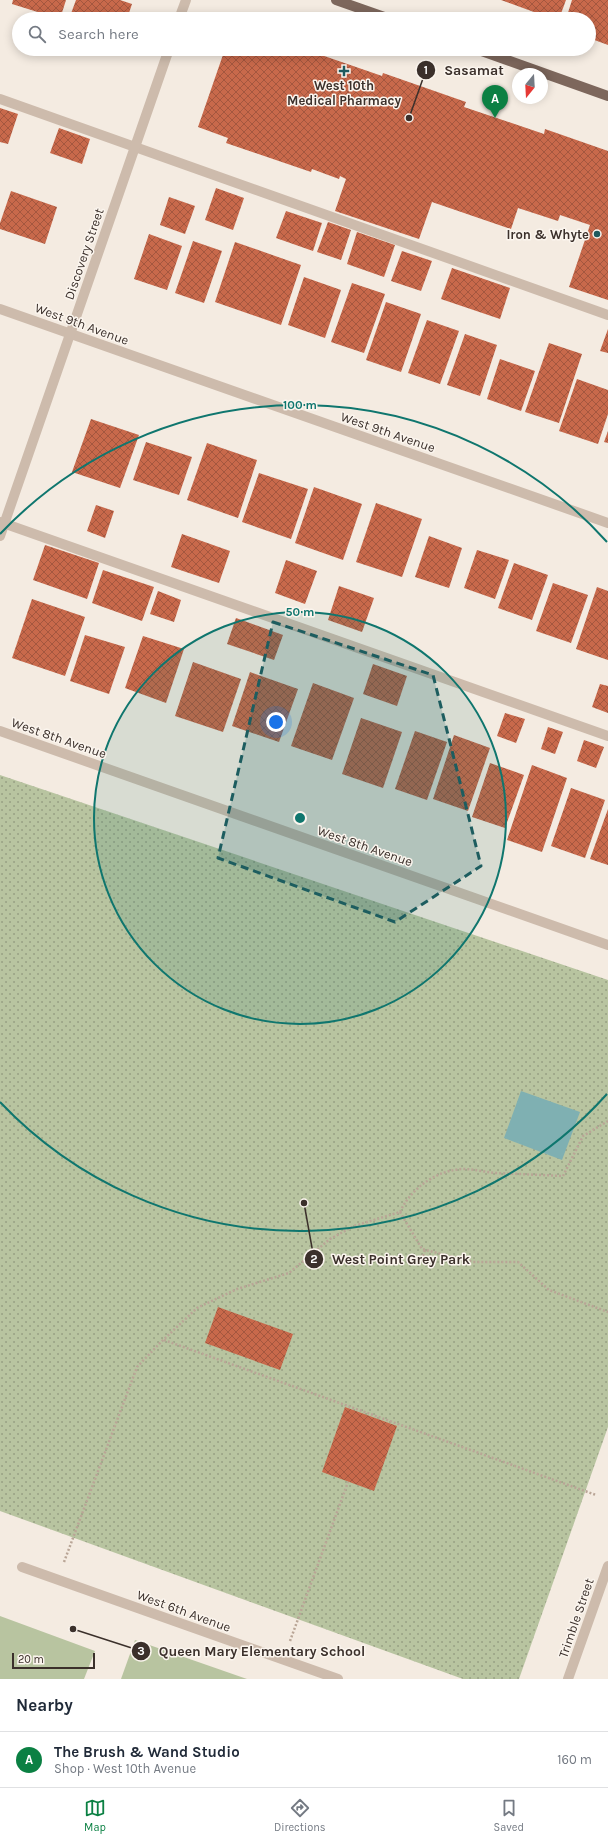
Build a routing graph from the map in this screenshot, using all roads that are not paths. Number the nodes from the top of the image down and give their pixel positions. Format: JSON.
{"nodes":[{"id":1,"x":186,"y":0,"type":"edge"},
{"id":2,"x":336,"y":0,"type":"edge"},
{"id":3,"x":182,"y":12,"type":"edge"},
{"id":4,"x":370,"y":12,"type":"edge"},
{"id":5,"x":167,"y":56,"type":"edge"},
{"id":6,"x":496,"y":56,"type":"edge"},
{"id":7,"x":608,"y":96,"type":"edge"},
{"id":8,"x":0,"y":99,"type":"edge"},
{"id":9,"x":135,"y":147,"type":"junction"},
{"id":10,"x":0,"y":309,"type":"edge"},
{"id":11,"x":608,"y":315,"type":"edge"},
{"id":12,"x":70,"y":334,"type":"junction"},
{"id":13,"x":2,"y":523,"type":"edge"},
{"id":14,"x":608,"y":523,"type":"edge"},
{"id":15,"x":0,"y":536,"type":"edge"},
{"id":16,"x":0,"y":731,"type":"edge"},
{"id":17,"x":608,"y":736,"type":"edge"},
{"id":18,"x":608,"y":945,"type":"edge"},
{"id":19,"x":608,"y":1566,"type":"edge"},
{"id":20,"x":22,"y":1567,"type":"dead end"},
{"id":21,"x":338,"y":1679,"type":"edge"},
{"id":22,"x":568,"y":1679,"type":"edge"}],
"edges":[{"from":1,"to":3,"type":"street"},
{"from":2,"to":4,"type":"main road"},
{"from":5,"to":9,"type":"street","name":"Discovery Street"},
{"from":6,"to":7,"type":"main road"},
{"from":8,"to":9,"type":"street"},
{"from":9,"to":11,"type":"street"},
{"from":9,"to":12,"type":"street","name":"Discovery Street"},
{"from":10,"to":12,"type":"street","name":"West 9th Avenue"},
{"from":12,"to":13,"type":"street","name":"Discovery Street"},
{"from":12,"to":14,"type":"street","name":"West 9th Avenue"},
{"from":13,"to":15,"type":"street","name":"Discovery Street"},
{"from":13,"to":17,"type":"street"},
{"from":16,"to":18,"type":"street","name":"West 8th Avenue"},
{"from":19,"to":22,"type":"street","name":"Trimble Street"},
{"from":20,"to":21,"type":"street","name":"West 6th Avenue"}]}
